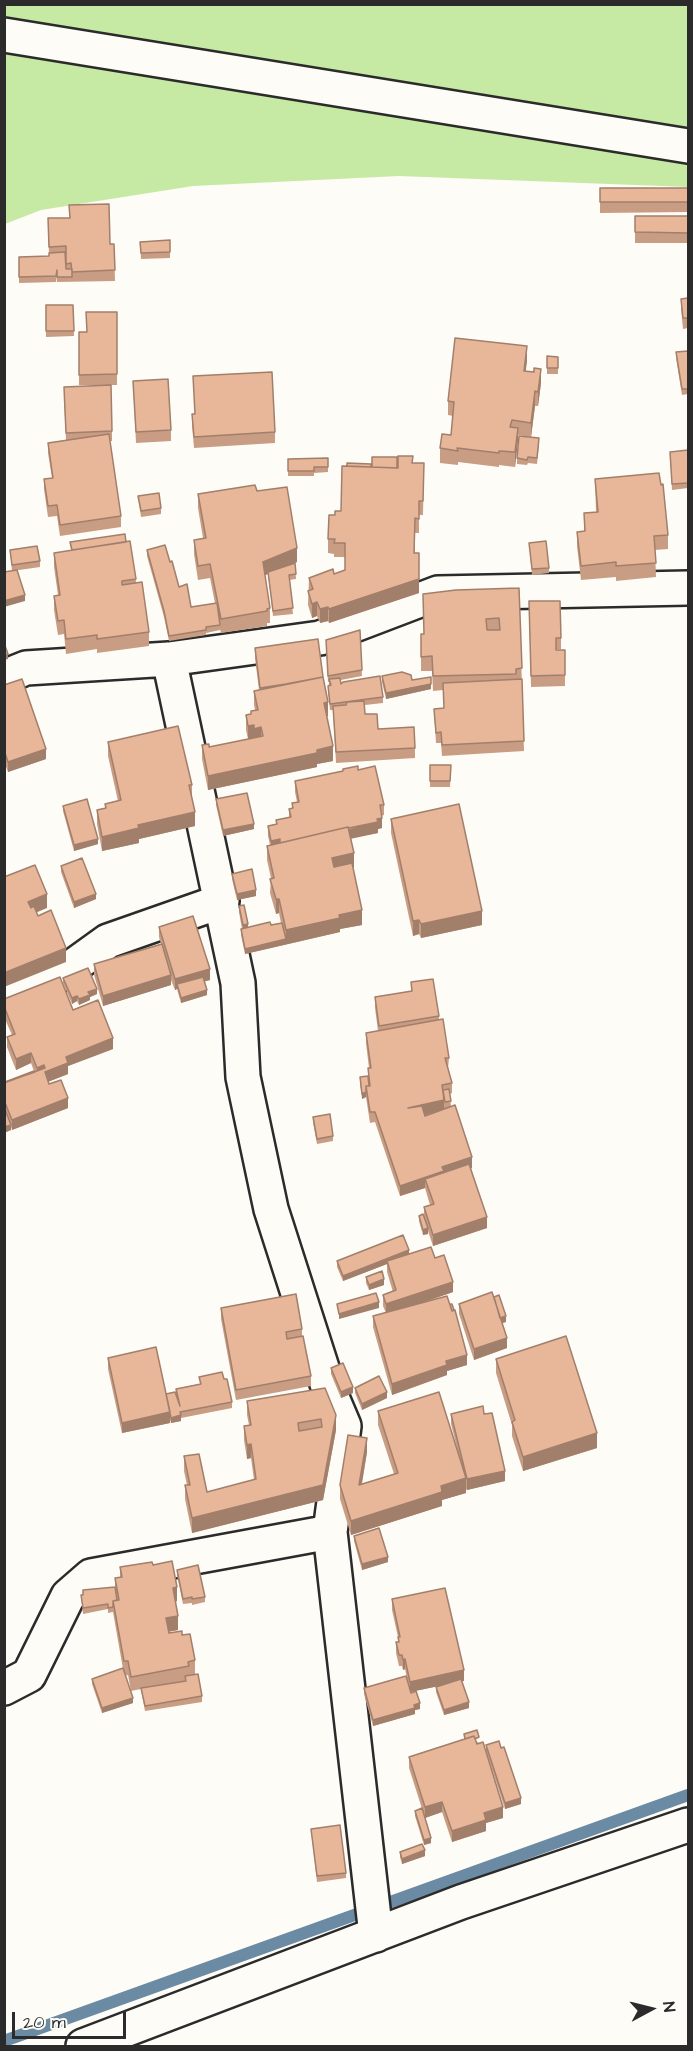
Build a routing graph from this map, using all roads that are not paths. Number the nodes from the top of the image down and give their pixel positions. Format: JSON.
{"nodes":[{"id":1,"x":4,"y":35,"type":"edge"},
{"id":2,"x":688,"y":146,"type":"edge"},
{"id":3,"x":688,"y":588,"type":"edge"},
{"id":4,"x":169,"y":659,"type":"junction"},
{"id":5,"x":4,"y":677,"type":"edge"},
{"id":6,"x":222,"y":902,"type":"junction"},
{"id":7,"x":4,"y":1000,"type":"edge"},
{"id":8,"x":330,"y":1532,"type":"junction"},
{"id":9,"x":4,"y":1688,"type":"edge"},
{"id":10,"x":688,"y":1825,"type":"edge"},
{"id":11,"x":376,"y":1935,"type":"junction"},
{"id":12,"x":83,"y":2046,"type":"edge"}],
"edges":[{"from":1,"to":2,"type":"street"},
{"from":3,"to":4,"type":"street"},
{"from":4,"to":5,"type":"street"},
{"from":4,"to":6,"type":"street"},
{"from":6,"to":7,"type":"street"},
{"from":6,"to":8,"type":"street"},
{"from":8,"to":9,"type":"street"},
{"from":8,"to":11,"type":"street"},
{"from":10,"to":11,"type":"street"},
{"from":11,"to":12,"type":"street"}]}
